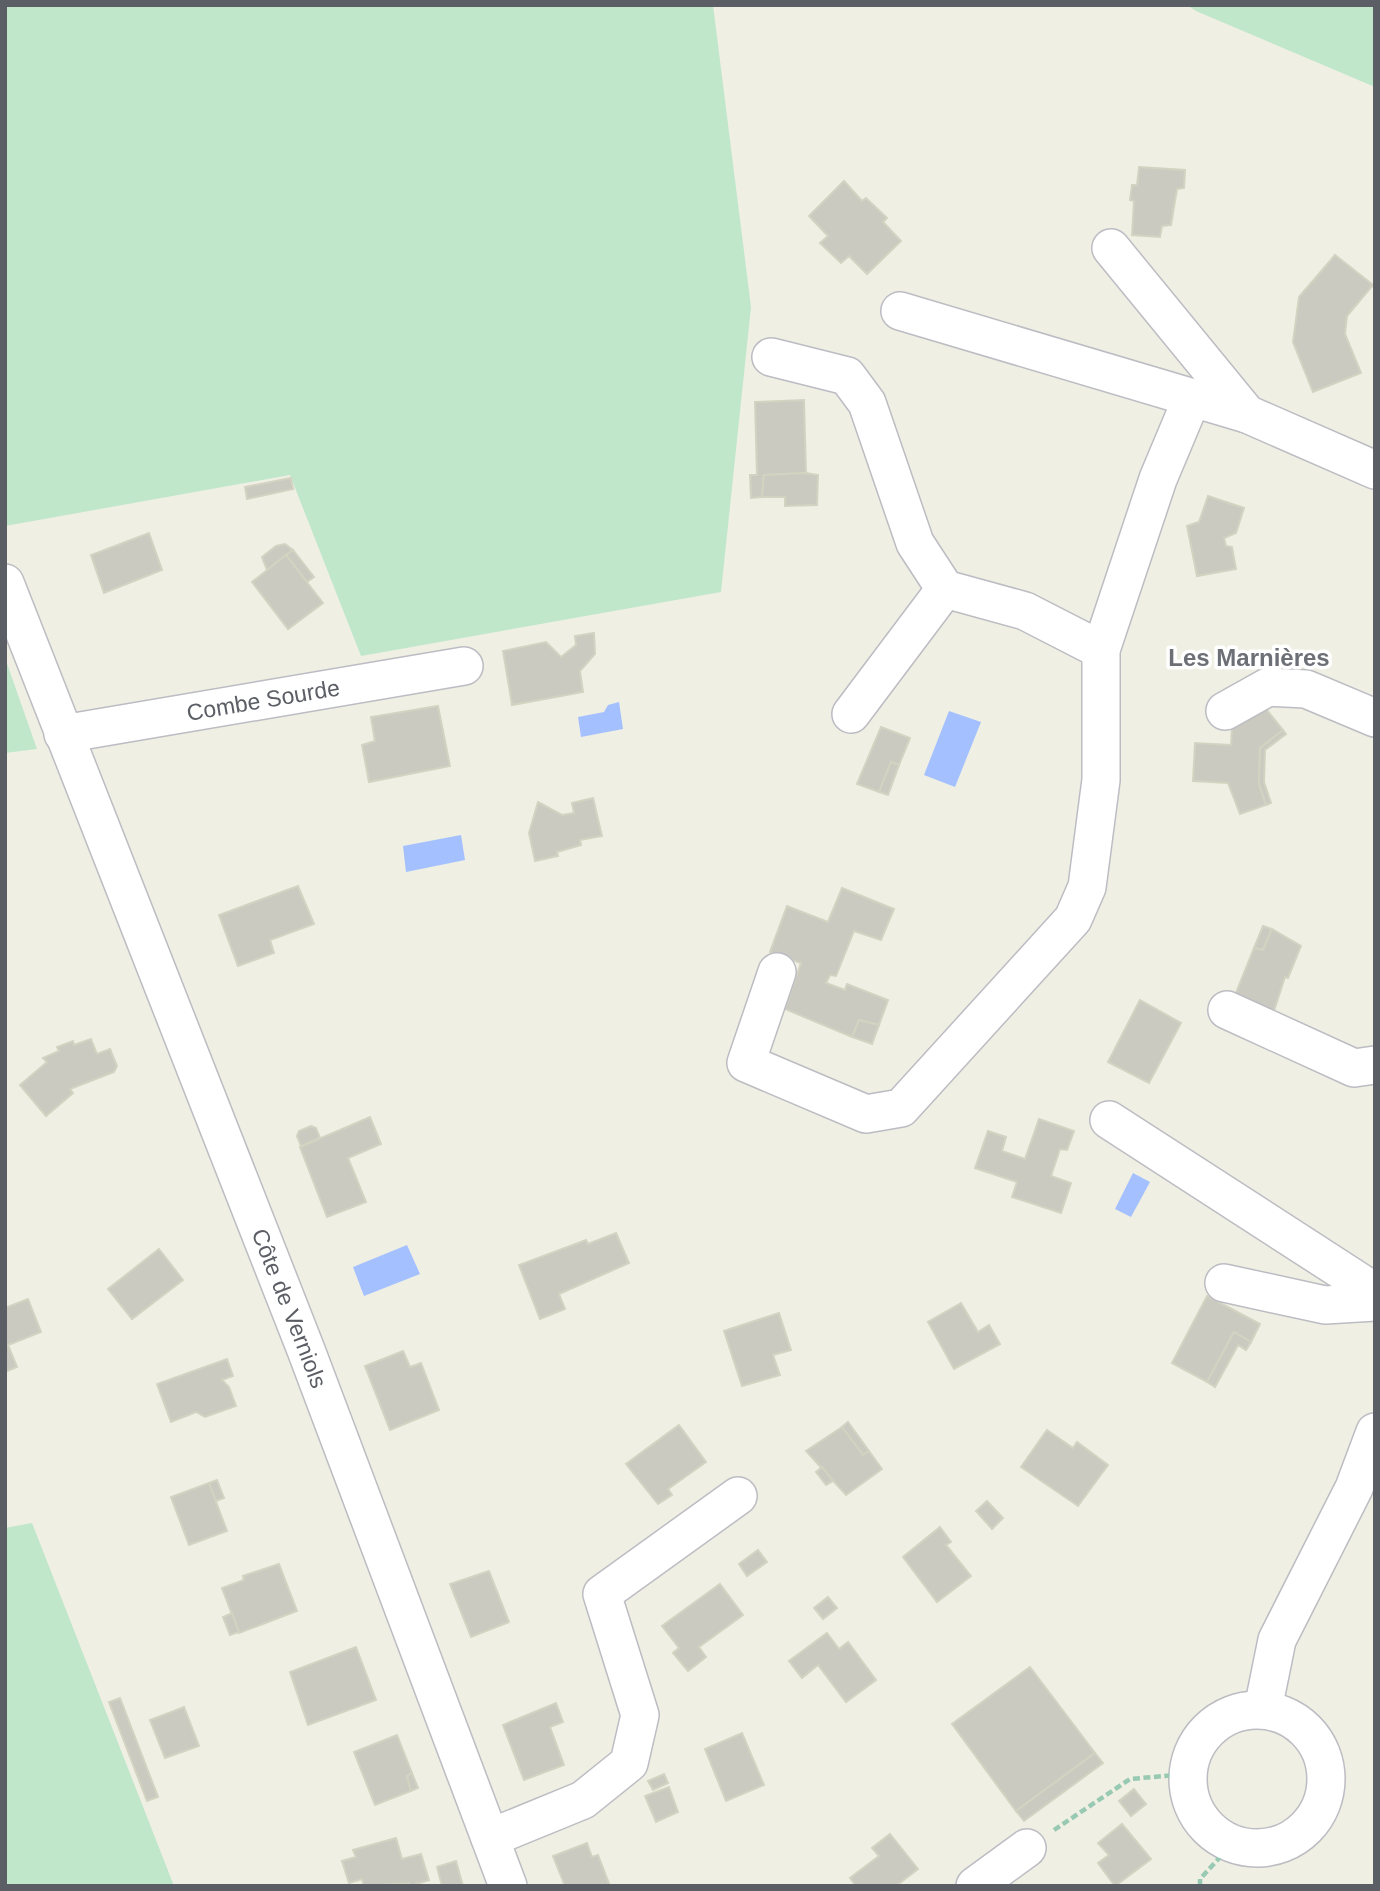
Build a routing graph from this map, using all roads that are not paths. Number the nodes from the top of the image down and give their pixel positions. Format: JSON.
{"nodes":[{"id":1,"x":1111,"y":248,"type":"dead end"},
{"id":2,"x":901,"y":310,"type":"dead end"},
{"id":3,"x":771,"y":357,"type":"dead end"},
{"id":4,"x":1192,"y":398,"type":"junction"},
{"id":5,"x":1247,"y":414,"type":"junction"},
{"id":6,"x":1375,"y":470,"type":"edge"},
{"id":7,"x":5,"y":583,"type":"edge"},
{"id":8,"x":945,"y":589,"type":"junction"},
{"id":9,"x":1101,"y":650,"type":"junction"},
{"id":10,"x":464,"y":666,"type":"dead end"},
{"id":11,"x":1225,"y":711,"type":"dead end"},
{"id":12,"x":851,"y":714,"type":"dead end"},
{"id":13,"x":1375,"y":718,"type":"edge"},
{"id":14,"x":63,"y":734,"type":"junction"},
{"id":15,"x":777,"y":972,"type":"dead end"},
{"id":16,"x":1227,"y":1010,"type":"dead end"},
{"id":17,"x":1375,"y":1065,"type":"edge"},
{"id":18,"x":1109,"y":1120,"type":"dead end"},
{"id":19,"x":1224,"y":1283,"type":"dead end"},
{"id":20,"x":1375,"y":1292,"type":"edge"},
{"id":21,"x":1375,"y":1302,"type":"edge"},
{"id":22,"x":1375,"y":1432,"type":"edge"},
{"id":23,"x":738,"y":1496,"type":"dead end"},
{"id":24,"x":1264,"y":1709,"type":"junction"},
{"id":25,"x":490,"y":1838,"type":"junction"},
{"id":26,"x":1027,"y":1848,"type":"road end"},
{"id":27,"x":508,"y":1886,"type":"edge"},
{"id":28,"x":975,"y":1886,"type":"edge"}],
"edges":[{"from":1,"to":5,"type":"street"},
{"from":2,"to":4,"type":"street"},
{"from":3,"to":8,"type":"street"},
{"from":4,"to":5,"type":"street"},
{"from":4,"to":9,"type":"street"},
{"from":5,"to":6,"type":"street"},
{"from":7,"to":14,"type":"street","name":"Côte de Verniols"},
{"from":8,"to":9,"type":"street"},
{"from":8,"to":12,"type":"street"},
{"from":9,"to":15,"type":"street"},
{"from":10,"to":14,"type":"street","name":"Combe Sourde"},
{"from":11,"to":13,"type":"street"},
{"from":14,"to":25,"type":"street","name":"Côte de Verniols"},
{"from":16,"to":17,"type":"street"},
{"from":18,"to":20,"type":"street"},
{"from":19,"to":21,"type":"street"},
{"from":22,"to":24,"type":"street"},
{"from":23,"to":25,"type":"street"},
{"from":24,"to":24,"type":"street"},
{"from":25,"to":27,"type":"street","name":"Côte de Verniols"},
{"from":26,"to":28,"type":"street"}]}
